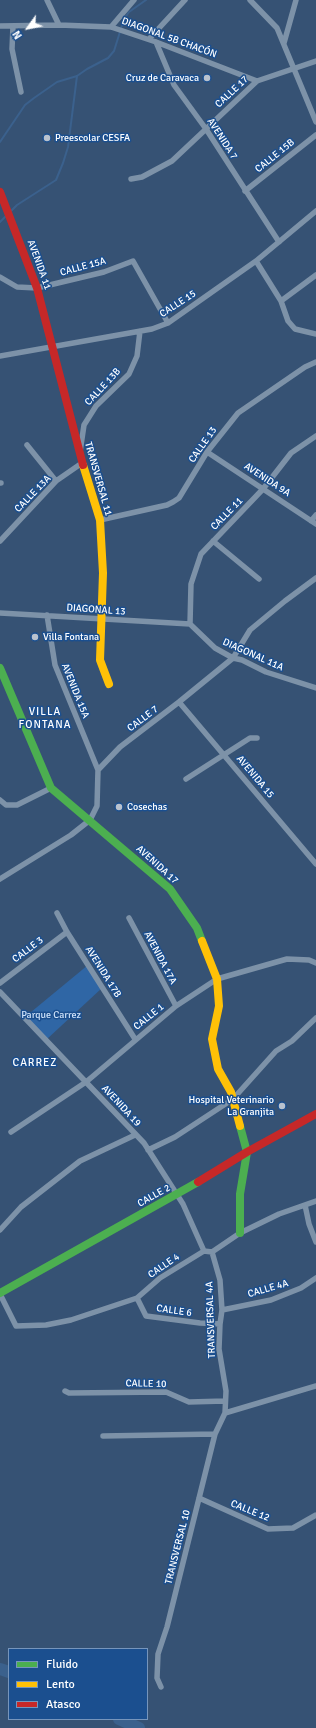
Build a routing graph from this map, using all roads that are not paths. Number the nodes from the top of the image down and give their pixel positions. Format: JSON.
{"nodes":[{"id":1,"x":47,"y":0,"type":"edge"},
{"id":2,"x":134,"y":0,"type":"edge"},
{"id":3,"x":186,"y":0,"type":"edge"},
{"id":4,"x":250,"y":0,"type":"edge"},
{"id":5,"x":296,"y":0,"type":"edge"},
{"id":6,"x":60,"y":25,"type":"junction"},
{"id":7,"x":0,"y":26,"type":"edge"},
{"id":8,"x":13,"y":26,"type":"junction"},
{"id":9,"x":111,"y":27,"type":"junction"},
{"id":10,"x":149,"y":39,"type":"junction"},
{"id":11,"x":156,"y":42,"type":"junction"},
{"id":12,"x":284,"y":43,"type":"junction"},
{"id":13,"x":316,"y":61,"type":"edge"},
{"id":14,"x":293,"y":69,"type":"junction"},
{"id":15,"x":257,"y":81,"type":"junction"},
{"id":16,"x":21,"y":92,"type":"dead end"},
{"id":17,"x":316,"y":122,"type":"edge"},
{"id":18,"x":206,"y":129,"type":"junction"},
{"id":19,"x":316,"y":135,"type":"edge"},
{"id":20,"x":131,"y":179,"type":"dead end"},
{"id":21,"x":246,"y":191,"type":"junction"},
{"id":22,"x":0,"y":192,"type":"edge"},
{"id":23,"x":316,"y":211,"type":"edge"},
{"id":24,"x":279,"y":242,"type":"junction"},
{"id":25,"x":256,"y":260,"type":"junction"},
{"id":26,"x":316,"y":275,"type":"edge"},
{"id":27,"x":0,"y":276,"type":"edge"},
{"id":28,"x":37,"y":288,"type":"junction"},
{"id":29,"x":281,"y":301,"type":"junction"},
{"id":30,"x":168,"y":323,"type":"junction"},
{"id":31,"x":140,"y":331,"type":"junction"},
{"id":32,"x":316,"y":334,"type":"edge"},
{"id":33,"x":53,"y":347,"type":"junction"},
{"id":34,"x":0,"y":356,"type":"edge"},
{"id":35,"x":316,"y":362,"type":"edge"},
{"id":36,"x":316,"y":436,"type":"edge"},
{"id":37,"x":27,"y":445,"type":"dead end"},
{"id":38,"x":207,"y":452,"type":"junction"},
{"id":39,"x":81,"y":459,"type":"junction"},
{"id":40,"x":56,"y":481,"type":"junction"},
{"id":41,"x":263,"y":489,"type":"junction"},
{"id":42,"x":316,"y":515,"type":"edge"},
{"id":43,"x":100,"y":520,"type":"junction"},
{"id":44,"x":314,"y":522,"type":"edge"},
{"id":45,"x":0,"y":541,"type":"edge"},
{"id":46,"x":213,"y":541,"type":"junction"},
{"id":47,"x":316,"y":578,"type":"edge"},
{"id":48,"x":259,"y":579,"type":"dead end"},
{"id":49,"x":0,"y":613,"type":"edge"},
{"id":50,"x":47,"y":615,"type":"junction"},
{"id":51,"x":100,"y":619,"type":"junction"},
{"id":52,"x":190,"y":624,"type":"junction"},
{"id":53,"x":233,"y":658,"type":"junction"},
{"id":54,"x":0,"y":668,"type":"edge"},
{"id":55,"x":108,"y":684,"type":"dead end"},
{"id":56,"x":316,"y":688,"type":"edge"},
{"id":57,"x":179,"y":702,"type":"junction"},
{"id":58,"x":257,"y":738,"type":"dead end"},
{"id":59,"x":224,"y":756,"type":"junction"},
{"id":60,"x":98,"y":770,"type":"junction"},
{"id":61,"x":186,"y":779,"type":"dead end"},
{"id":62,"x":51,"y":788,"type":"junction"},
{"id":63,"x":0,"y":800,"type":"edge"},
{"id":64,"x":90,"y":820,"type":"junction"},
{"id":65,"x":316,"y":864,"type":"edge"},
{"id":66,"x":0,"y":879,"type":"edge"},
{"id":67,"x":57,"y":913,"type":"dead end"},
{"id":68,"x":129,"y":918,"type":"dead end"},
{"id":69,"x":67,"y":932,"type":"junction"},
{"id":70,"x":316,"y":963,"type":"edge"},
{"id":71,"x":217,"y":979,"type":"junction"},
{"id":72,"x":0,"y":983,"type":"edge"},
{"id":73,"x":0,"y":992,"type":"edge"},
{"id":74,"x":176,"y":1006,"type":"junction"},
{"id":75,"x":316,"y":1018,"type":"edge"},
{"id":76,"x":135,"y":1039,"type":"junction"},
{"id":77,"x":86,"y":1082,"type":"junction"},
{"id":78,"x":233,"y":1099,"type":"junction"},
{"id":79,"x":316,"y":1114,"type":"edge"},
{"id":80,"x":11,"y":1132,"type":"dead end"},
{"id":81,"x":135,"y":1135,"type":"junction"},
{"id":82,"x":148,"y":1150,"type":"junction"},
{"id":83,"x":247,"y":1152,"type":"junction"},
{"id":84,"x":176,"y":1195,"type":"junction"},
{"id":85,"x":316,"y":1201,"type":"edge"},
{"id":86,"x":305,"y":1205,"type":"junction"},
{"id":87,"x":0,"y":1230,"type":"edge"},
{"id":88,"x":240,"y":1233,"type":"junction"},
{"id":89,"x":316,"y":1242,"type":"edge"},
{"id":90,"x":204,"y":1251,"type":"junction"},
{"id":91,"x":212,"y":1252,"type":"junction"},
{"id":92,"x":316,"y":1278,"type":"edge"},
{"id":93,"x":0,"y":1294,"type":"edge"},
{"id":94,"x":137,"y":1298,"type":"junction"},
{"id":95,"x":222,"y":1310,"type":"junction"},
{"id":96,"x":220,"y":1324,"type":"junction"},
{"id":97,"x":316,"y":1386,"type":"edge"},
{"id":98,"x":65,"y":1391,"type":"dead end"},
{"id":99,"x":225,"y":1401,"type":"junction"},
{"id":100,"x":225,"y":1413,"type":"junction"},
{"id":101,"x":215,"y":1434,"type":"junction"},
{"id":102,"x":103,"y":1436,"type":"dead end"},
{"id":103,"x":199,"y":1498,"type":"junction"},
{"id":104,"x":316,"y":1515,"type":"edge"},
{"id":105,"x":161,"y":1687,"type":"dead end"}],
"edges":[{"from":1,"to":6,"type":"street"},
{"from":2,"to":9,"type":"street"},
{"from":3,"to":10,"type":"street"},
{"from":4,"to":12,"type":"street"},
{"from":5,"to":12,"type":"street"},
{"from":6,"to":8,"type":"street","name":"DIAGONAL 5B CHACÓN"},
{"from":6,"to":9,"type":"street","name":"DIAGONAL 5B CHACÓN"},
{"from":7,"to":8,"type":"street","name":"DIAGONAL 5B CHACÓN"},
{"from":8,"to":16,"type":"street"},
{"from":9,"to":10,"type":"street","name":"DIAGONAL 5B CHACÓN"},
{"from":10,"to":11,"type":"street","name":"DIAGONAL 5B CHACÓN"},
{"from":11,"to":15,"type":"street","name":"DIAGONAL 5B CHACÓN"},
{"from":11,"to":18,"type":"street","name":"AVENIDA 7"},
{"from":12,"to":14,"type":"street"},
{"from":13,"to":14,"type":"street","name":"CALLE 17"},
{"from":14,"to":15,"type":"street","name":"CALLE 17"},
{"from":14,"to":17,"type":"street"},
{"from":15,"to":18,"type":"street","name":"CALLE 17"},
{"from":18,"to":20,"type":"street","name":"CALLE 17"},
{"from":18,"to":21,"type":"street","name":"AVENIDA 7"},
{"from":19,"to":21,"type":"street","name":"CALLE 15B"},
{"from":21,"to":24,"type":"street","name":"AVENIDA 7"},
{"from":22,"to":28,"type":"street","name":"AVENIDA 11"},
{"from":23,"to":24,"type":"street","name":"CALLE 15"},
{"from":24,"to":25,"type":"street","name":"CALLE 15"},
{"from":25,"to":29,"type":"street"},
{"from":25,"to":30,"type":"street","name":"CALLE 15"},
{"from":26,"to":29,"type":"street"},
{"from":27,"to":28,"type":"street","name":"CALLE 15A"},
{"from":28,"to":30,"type":"street","name":"CALLE 15A"},
{"from":28,"to":33,"type":"street","name":"AVENIDA 11"},
{"from":29,"to":32,"type":"street"},
{"from":30,"to":31,"type":"street","name":"CALLE 15"},
{"from":31,"to":33,"type":"street","name":"CALLE 15"},
{"from":31,"to":39,"type":"street","name":"CALLE 13B"},
{"from":33,"to":34,"type":"street","name":"CALLE 15"},
{"from":33,"to":39,"type":"street","name":"TRANSVERSAL 11"},
{"from":35,"to":38,"type":"street","name":"CALLE 13"},
{"from":36,"to":41,"type":"street","name":"CALLE 11"},
{"from":37,"to":40,"type":"street"},
{"from":38,"to":41,"type":"street","name":"AVENIDA 9A"},
{"from":38,"to":43,"type":"street","name":"CALLE 13"},
{"from":39,"to":40,"type":"street","name":"CALLE 13A"},
{"from":39,"to":43,"type":"street","name":"TRANSVERSAL 11"},
{"from":40,"to":45,"type":"street","name":"CALLE 13A"},
{"from":41,"to":44,"type":"street","name":"AVENIDA 9A"},
{"from":41,"to":46,"type":"street","name":"CALLE 11"},
{"from":42,"to":44,"type":"street"},
{"from":43,"to":51,"type":"street","name":"TRANSVERSAL 11"},
{"from":46,"to":48,"type":"street"},
{"from":46,"to":52,"type":"street","name":"CALLE 11"},
{"from":47,"to":53,"type":"street","name":"CALLE 7"},
{"from":49,"to":50,"type":"street","name":"DIAGONAL 13"},
{"from":50,"to":51,"type":"street","name":"DIAGONAL 13"},
{"from":50,"to":60,"type":"street","name":"AVENIDA 15A"},
{"from":51,"to":52,"type":"street","name":"DIAGONAL 13"},
{"from":51,"to":55,"type":"street"},
{"from":52,"to":53,"type":"street","name":"DIAGONAL 11A"},
{"from":53,"to":56,"type":"street","name":"DIAGONAL 11A"},
{"from":53,"to":57,"type":"street","name":"CALLE 7"},
{"from":54,"to":62,"type":"street","name":"AVENIDA 17"},
{"from":57,"to":59,"type":"street","name":"AVENIDA 15"},
{"from":57,"to":60,"type":"street","name":"CALLE 7"},
{"from":58,"to":59,"type":"street"},
{"from":59,"to":61,"type":"street"},
{"from":59,"to":65,"type":"street","name":"AVENIDA 15"},
{"from":60,"to":64,"type":"street"},
{"from":62,"to":63,"type":"street"},
{"from":62,"to":64,"type":"street","name":"AVENIDA 17"},
{"from":64,"to":66,"type":"street"},
{"from":64,"to":71,"type":"street","name":"AVENIDA 17"},
{"from":67,"to":69,"type":"street","name":"AVENIDA 17B"},
{"from":68,"to":74,"type":"street","name":"AVENIDA 17A"},
{"from":69,"to":72,"type":"street","name":"CALLE 3"},
{"from":69,"to":76,"type":"street","name":"AVENIDA 17B"},
{"from":70,"to":71,"type":"street","name":"CALLE 1"},
{"from":71,"to":74,"type":"street","name":"CALLE 1"},
{"from":71,"to":78,"type":"street","name":"AVENIDA 17"},
{"from":73,"to":77,"type":"street","name":"AVENIDA 19"},
{"from":74,"to":76,"type":"street","name":"CALLE 1"},
{"from":75,"to":78,"type":"street"},
{"from":76,"to":77,"type":"street","name":"CALLE 1"},
{"from":77,"to":80,"type":"street","name":"CALLE 1"},
{"from":77,"to":81,"type":"street","name":"AVENIDA 19"},
{"from":78,"to":82,"type":"street"},
{"from":78,"to":83,"type":"street","name":"AVENIDA 17"},
{"from":79,"to":83,"type":"street","name":"CALLE 2"},
{"from":81,"to":82,"type":"street","name":"AVENIDA 19"},
{"from":81,"to":87,"type":"street"},
{"from":82,"to":84,"type":"street","name":"AVENIDA 19"},
{"from":83,"to":84,"type":"street","name":"CALLE 2"},
{"from":83,"to":88,"type":"street"},
{"from":84,"to":90,"type":"street","name":"AVENIDA 19"},
{"from":84,"to":93,"type":"street","name":"CALLE 2"},
{"from":85,"to":86,"type":"street"},
{"from":86,"to":88,"type":"street"},
{"from":86,"to":89,"type":"street"},
{"from":88,"to":91,"type":"street"},
{"from":90,"to":91,"type":"street"},
{"from":90,"to":94,"type":"street","name":"CALLE 4"},
{"from":91,"to":95,"type":"street","name":"TRANSVERSAL 4A"},
{"from":92,"to":95,"type":"street","name":"CALLE 4A"},
{"from":93,"to":94,"type":"street","name":"CALLE 4"},
{"from":94,"to":96,"type":"street","name":"CALLE 6"},
{"from":95,"to":96,"type":"street","name":"TRANSVERSAL 4A"},
{"from":96,"to":99,"type":"street","name":"TRANSVERSAL 4A"},
{"from":97,"to":100,"type":"street"},
{"from":98,"to":99,"type":"street","name":"CALLE 10"},
{"from":99,"to":100,"type":"street","name":"TRANSVERSAL 4A"},
{"from":100,"to":101,"type":"street","name":"TRANSVERSAL 10"},
{"from":101,"to":102,"type":"street"},
{"from":101,"to":103,"type":"street","name":"TRANSVERSAL 10"},
{"from":103,"to":104,"type":"street","name":"CALLE 12"},
{"from":103,"to":105,"type":"street","name":"TRANSVERSAL 10"}]}
